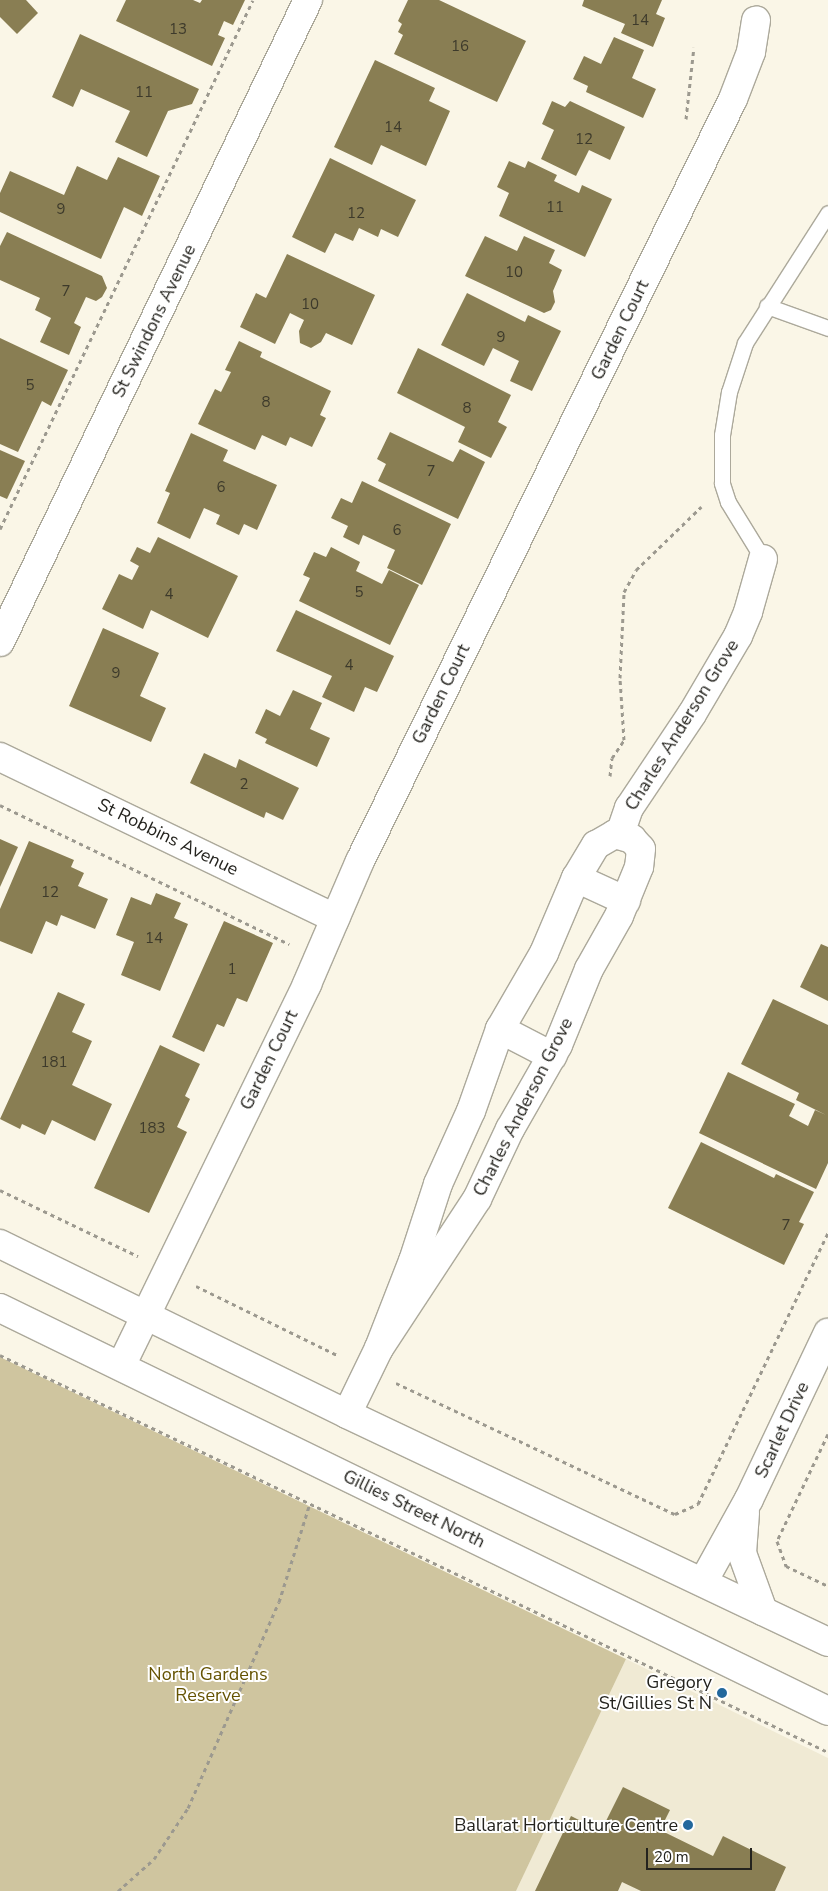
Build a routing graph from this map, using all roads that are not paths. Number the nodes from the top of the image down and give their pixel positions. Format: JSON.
{"nodes":[{"id":1,"x":308,"y":0,"type":"edge"},
{"id":2,"x":756,"y":20,"type":"dead end"},
{"id":3,"x":828,"y":213,"type":"edge"},
{"id":4,"x":767,"y":306,"type":"junction"},
{"id":5,"x":828,"y":328,"type":"edge"},
{"id":6,"x":763,"y":559,"type":"joint"},
{"id":7,"x":0,"y":642,"type":"edge"},
{"id":8,"x":0,"y":757,"type":"edge"},
{"id":9,"x":620,"y":834,"type":"junction"},
{"id":10,"x":576,"y":878,"type":"junction"},
{"id":11,"x":626,"y":901,"type":"junction"},
{"id":12,"x":335,"y":918,"type":"junction"},
{"id":13,"x":500,"y":1029,"type":"junction"},
{"id":14,"x":552,"y":1056,"type":"junction"},
{"id":15,"x":0,"y":1244,"type":"edge"},
{"id":16,"x":0,"y":1308,"type":"edge"},
{"id":17,"x":146,"y":1315,"type":"junction"},
{"id":18,"x":827,"y":1337,"type":"edge"},
{"id":19,"x":374,"y":1359,"type":"junction"},
{"id":20,"x":121,"y":1366,"type":"junction"},
{"id":21,"x":347,"y":1414,"type":"junction"},
{"id":22,"x":749,"y":1499,"type":"junction"},
{"id":23,"x":703,"y":1582,"type":"junction"},
{"id":24,"x":763,"y":1610,"type":"junction"},
{"id":25,"x":828,"y":1642,"type":"edge"},
{"id":26,"x":828,"y":1711,"type":"edge"}],
"edges":[{"from":1,"to":7,"type":"street","name":"St Swindons Avenue"},
{"from":2,"to":12,"type":"street","name":"Garden Court"},
{"from":3,"to":4,"type":"lane"},
{"from":4,"to":5,"type":"lane"},
{"from":4,"to":6,"type":"lane"},
{"from":6,"to":9,"type":"street","name":"Charles Anderson Grove"},
{"from":8,"to":12,"type":"street","name":"St Robbins Avenue"},
{"from":9,"to":10,"type":"street","name":"Charles Anderson Grove"},
{"from":9,"to":11,"type":"street","name":"Charles Anderson Grove"},
{"from":10,"to":11,"type":"street"},
{"from":10,"to":13,"type":"street","name":"Charles Anderson Grove"},
{"from":11,"to":14,"type":"street","name":"Charles Anderson Grove"},
{"from":12,"to":17,"type":"street","name":"Garden Court"},
{"from":13,"to":14,"type":"street"},
{"from":13,"to":19,"type":"street","name":"Charles Anderson Grove"},
{"from":14,"to":19,"type":"street","name":"Charles Anderson Grove"},
{"from":15,"to":17,"type":"street"},
{"from":16,"to":20,"type":"street","name":"Gillies Street North"},
{"from":17,"to":20,"type":"street","name":"Garden Court"},
{"from":17,"to":21,"type":"street"},
{"from":18,"to":22,"type":"street","name":"Scarlet Drive"},
{"from":19,"to":21,"type":"street","name":"Charles Anderson Grove"},
{"from":20,"to":26,"type":"street","name":"Gillies Street North"},
{"from":21,"to":23,"type":"street"},
{"from":22,"to":23,"type":"street","name":"Scarlet Drive"},
{"from":22,"to":24,"type":"street","name":"Scarlet Drive"},
{"from":23,"to":24,"type":"street"},
{"from":24,"to":25,"type":"street"}]}
